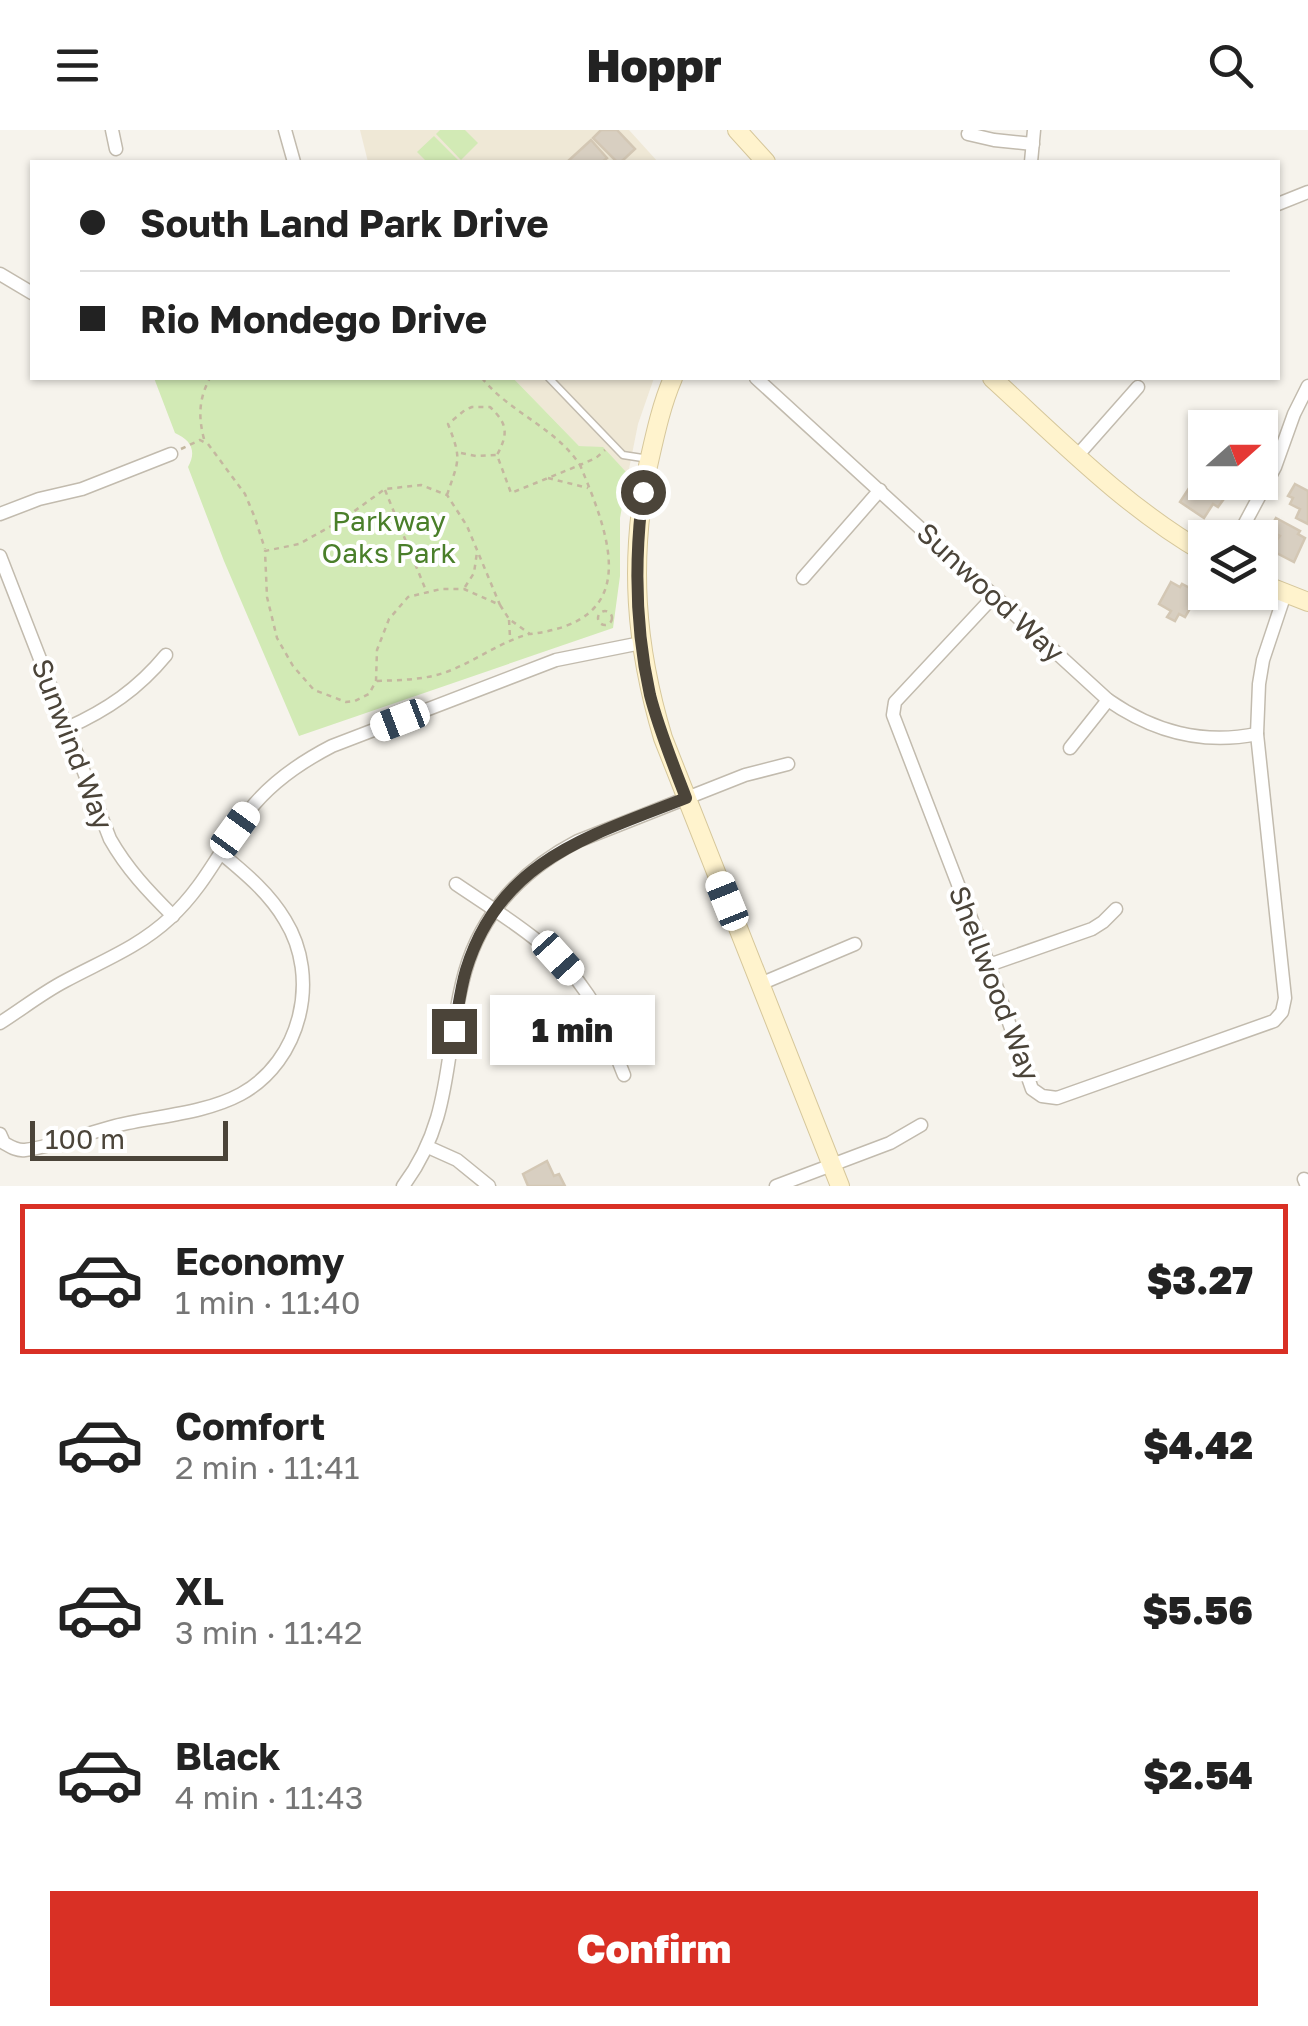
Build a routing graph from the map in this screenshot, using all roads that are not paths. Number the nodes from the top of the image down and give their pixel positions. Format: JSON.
{"nodes":[{"id":1,"x":112,"y":130,"type":"edge"},
{"id":2,"x":286,"y":130,"type":"edge"},
{"id":3,"x":736,"y":130,"type":"edge"},
{"id":4,"x":968,"y":134,"type":"dead end"},
{"id":5,"x":1034,"y":137,"type":"edge"},
{"id":6,"x":116,"y":149,"type":"dead end"},
{"id":7,"x":294,"y":160,"type":"edge"},
{"id":8,"x":764,"y":160,"type":"edge"},
{"id":9,"x":1308,"y":192,"type":"edge"},
{"id":10,"x":1280,"y":203,"type":"edge"},
{"id":11,"x":0,"y":274,"type":"edge"},
{"id":12,"x":30,"y":292,"type":"edge"},
{"id":13,"x":551,"y":380,"type":"edge"},
{"id":14,"x":672,"y":380,"type":"edge"},
{"id":15,"x":758,"y":380,"type":"edge"},
{"id":16,"x":994,"y":380,"type":"edge"},
{"id":17,"x":1308,"y":386,"type":"edge"},
{"id":18,"x":1138,"y":387,"type":"dead end"},
{"id":19,"x":170,"y":454,"type":"dead end"},
{"id":20,"x":1077,"y":456,"type":"junction"},
{"id":21,"x":650,"y":459,"type":"junction"},
{"id":22,"x":880,"y":490,"type":"junction"},
{"id":23,"x":0,"y":514,"type":"edge"},
{"id":24,"x":1246,"y":520,"type":"edge"},
{"id":25,"x":1188,"y":542,"type":"edge"},
{"id":26,"x":0,"y":556,"type":"edge"},
{"id":27,"x":803,"y":578,"type":"dead end"},
{"id":28,"x":1278,"y":591,"type":"edge"},
{"id":29,"x":1285,"y":594,"type":"junction"},
{"id":30,"x":994,"y":596,"type":"junction"},
{"id":31,"x":1308,"y":602,"type":"edge"},
{"id":32,"x":640,"y":643,"type":"junction"},
{"id":33,"x":166,"y":654,"type":"dead end"},
{"id":34,"x":1108,"y":700,"type":"junction"},
{"id":35,"x":67,"y":728,"type":"junction"},
{"id":36,"x":1257,"y":734,"type":"junction"},
{"id":37,"x":1070,"y":748,"type":"dead end"},
{"id":38,"x":788,"y":764,"type":"dead end"},
{"id":39,"x":686,"y":798,"type":"junction"},
{"id":40,"x":222,"y":854,"type":"junction"},
{"id":41,"x":456,"y":884,"type":"dead end"},
{"id":42,"x":1116,"y":909,"type":"dead end"},
{"id":43,"x":494,"y":911,"type":"junction"},
{"id":44,"x":173,"y":916,"type":"junction"},
{"id":45,"x":855,"y":944,"type":"dead end"},
{"id":46,"x":989,"y":965,"type":"junction"},
{"id":47,"x":760,"y":984,"type":"junction"},
{"id":48,"x":0,"y":1023,"type":"edge"},
{"id":49,"x":624,"y":1074,"type":"dead end"},
{"id":50,"x":921,"y":1125,"type":"dead end"},
{"id":51,"x":0,"y":1134,"type":"edge"},
{"id":52,"x":428,"y":1147,"type":"junction"},
{"id":53,"x":832,"y":1166,"type":"junction"},
{"id":54,"x":403,"y":1186,"type":"edge"},
{"id":55,"x":489,"y":1186,"type":"edge"},
{"id":56,"x":776,"y":1186,"type":"edge"},
{"id":57,"x":840,"y":1186,"type":"edge"}],
"edges":[{"from":1,"to":6,"type":"street"},
{"from":2,"to":7,"type":"street"},
{"from":3,"to":8,"type":"street"},
{"from":4,"to":5,"type":"street"},
{"from":9,"to":10,"type":"street"},
{"from":11,"to":12,"type":"street"},
{"from":13,"to":21,"type":"lane"},
{"from":14,"to":21,"type":"street"},
{"from":15,"to":22,"type":"street","name":"Sunwood Way"},
{"from":16,"to":20,"type":"street"},
{"from":17,"to":24,"type":"street"},
{"from":18,"to":20,"type":"street"},
{"from":19,"to":23,"type":"street"},
{"from":20,"to":25,"type":"street"},
{"from":21,"to":32,"type":"street"},
{"from":22,"to":27,"type":"street"},
{"from":22,"to":30,"type":"street","name":"Sunwood Way"},
{"from":26,"to":35,"type":"street","name":"Sunwind Way"},
{"from":28,"to":29,"type":"street"},
{"from":29,"to":31,"type":"street"},
{"from":29,"to":36,"type":"street","name":"Shellwood Way"},
{"from":30,"to":34,"type":"street","name":"Sunwood Way"},
{"from":30,"to":46,"type":"street","name":"Shellwood Way"},
{"from":32,"to":39,"type":"street"},
{"from":32,"to":40,"type":"street"},
{"from":33,"to":35,"type":"street"},
{"from":34,"to":36,"type":"street","name":"Sunwood Way"},
{"from":34,"to":37,"type":"street"},
{"from":35,"to":44,"type":"street","name":"Sunwind Way"},
{"from":36,"to":46,"type":"street","name":"Shellwood Way"},
{"from":38,"to":39,"type":"street"},
{"from":39,"to":43,"type":"street"},
{"from":39,"to":47,"type":"street"},
{"from":40,"to":44,"type":"street"},
{"from":40,"to":51,"type":"street"},
{"from":41,"to":43,"type":"street"},
{"from":42,"to":46,"type":"street"},
{"from":43,"to":49,"type":"street"},
{"from":43,"to":52,"type":"street"},
{"from":44,"to":48,"type":"street"},
{"from":45,"to":47,"type":"street"},
{"from":47,"to":53,"type":"street"},
{"from":50,"to":53,"type":"street"},
{"from":52,"to":54,"type":"street"},
{"from":52,"to":55,"type":"street"},
{"from":53,"to":56,"type":"street"},
{"from":53,"to":57,"type":"street"}]}
